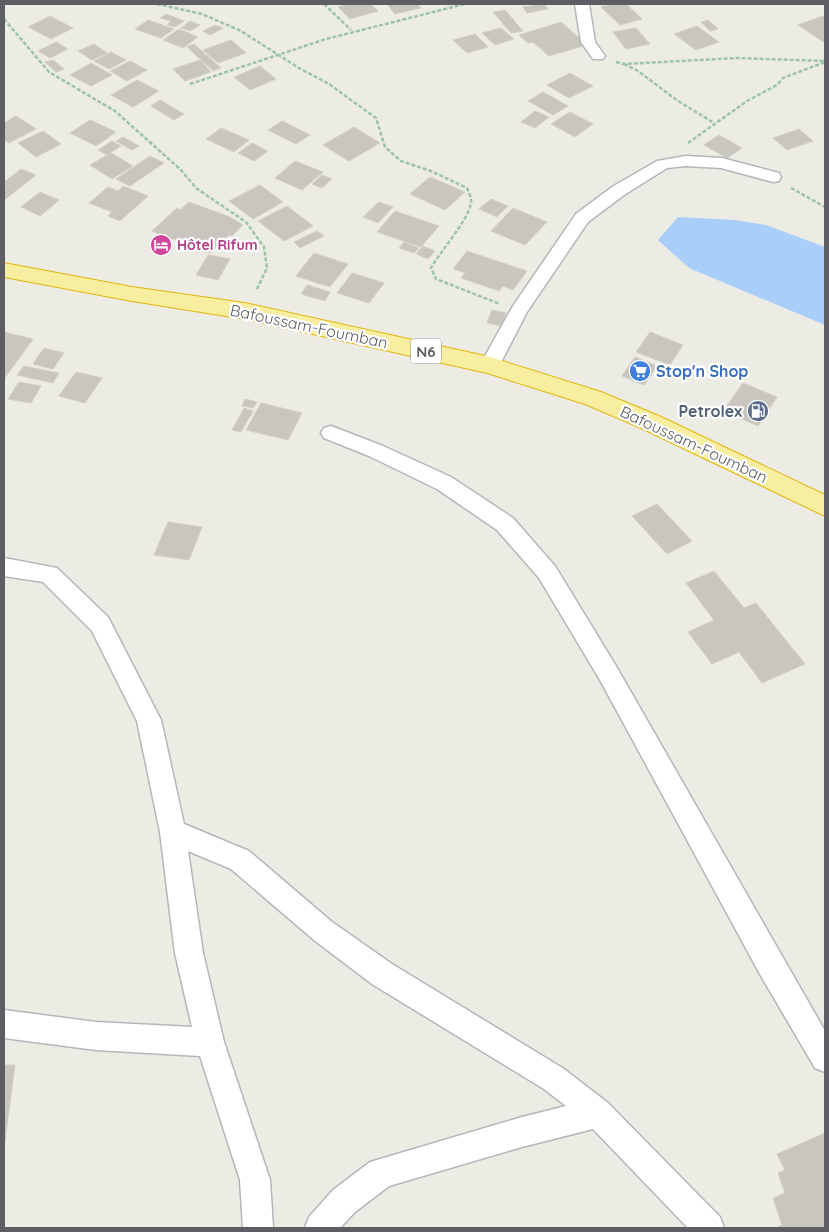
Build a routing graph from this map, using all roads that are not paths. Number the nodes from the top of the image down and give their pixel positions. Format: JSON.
{"nodes":[{"id":1,"x":582,"y":4,"type":"edge"},
{"id":2,"x":598,"y":56,"type":"road end"},
{"id":3,"x":773,"y":177,"type":"road end"},
{"id":4,"x":4,"y":270,"type":"edge"},
{"id":5,"x":490,"y":365,"type":"junction"},
{"id":6,"x":331,"y":433,"type":"dead end"},
{"id":7,"x":825,"y":506,"type":"edge"},
{"id":8,"x":4,"y":567,"type":"edge"},
{"id":9,"x":173,"y":832,"type":"junction"},
{"id":10,"x":4,"y":1024,"type":"edge"},
{"id":11,"x":210,"y":1042,"type":"junction"},
{"id":12,"x":825,"y":1058,"type":"edge"},
{"id":13,"x":598,"y":1113,"type":"junction"},
{"id":14,"x":258,"y":1228,"type":"edge"},
{"id":15,"x":320,"y":1228,"type":"edge"},
{"id":16,"x":709,"y":1228,"type":"edge"}],
"edges":[{"from":1,"to":2,"type":"street"},
{"from":3,"to":5,"type":"street"},
{"from":4,"to":5,"type":"highway","name":"Bafoussam-Foumban","number":"N6"},
{"from":5,"to":7,"type":"highway","name":"Bafoussam-Foumban","number":"N6"},
{"from":6,"to":12,"type":"street"},
{"from":8,"to":9,"type":"street"},
{"from":9,"to":11,"type":"street"},
{"from":9,"to":13,"type":"street"},
{"from":10,"to":11,"type":"street"},
{"from":11,"to":14,"type":"street"},
{"from":13,"to":15,"type":"street"},
{"from":13,"to":16,"type":"street"}]}
